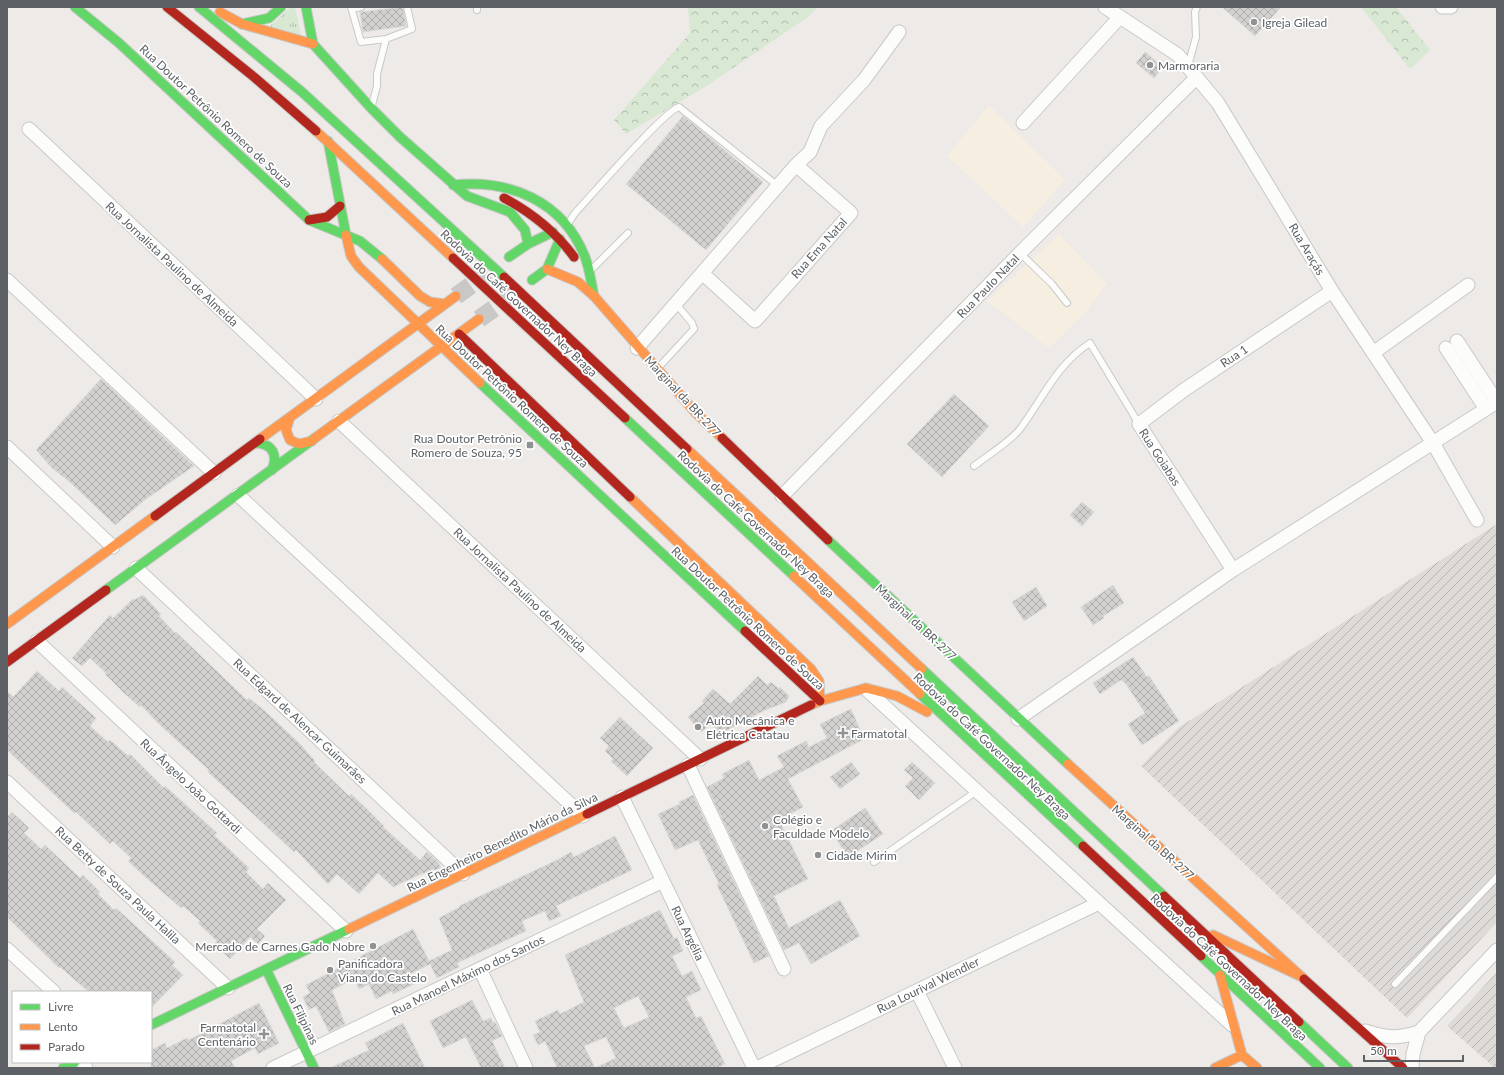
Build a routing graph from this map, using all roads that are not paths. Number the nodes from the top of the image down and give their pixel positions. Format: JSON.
{"nodes":[{"id":1,"x":75,"y":7,"type":"edge"},
{"id":2,"x":167,"y":7,"type":"edge"},
{"id":3,"x":199,"y":7,"type":"edge"},
{"id":4,"x":210,"y":7,"type":"edge"},
{"id":5,"x":281,"y":7,"type":"edge"},
{"id":6,"x":306,"y":7,"type":"edge"},
{"id":7,"x":361,"y":7,"type":"edge"},
{"id":8,"x":407,"y":7,"type":"edge"},
{"id":9,"x":1106,"y":7,"type":"edge"},
{"id":10,"x":1197,"y":7,"type":"edge"},
{"id":11,"x":1442,"y":7,"type":"edge"},
{"id":12,"x":1451,"y":7,"type":"edge"},
{"id":13,"x":352,"y":8,"type":"edge"},
{"id":14,"x":1120,"y":17,"type":"junction"},
{"id":15,"x":242,"y":24,"type":"junction"},
{"id":16,"x":899,"y":32,"type":"dead end"},
{"id":17,"x":386,"y":39,"type":"junction"},
{"id":18,"x":312,"y":44,"type":"junction"},
{"id":19,"x":1188,"y":67,"type":"junction"},
{"id":20,"x":1196,"y":78,"type":"junction"},
{"id":21,"x":371,"y":108,"type":"junction"},
{"id":22,"x":1023,"y":123,"type":"dead end"},
{"id":23,"x":29,"y":129,"type":"dead end"},
{"id":24,"x":328,"y":141,"type":"junction"},
{"id":25,"x":796,"y":165,"type":"junction"},
{"id":26,"x":453,"y":185,"type":"junction"},
{"id":27,"x":778,"y":186,"type":"junction"},
{"id":28,"x":340,"y":206,"type":"junction"},
{"id":29,"x":309,"y":220,"type":"junction"},
{"id":30,"x":567,"y":226,"type":"junction"},
{"id":31,"x":553,"y":232,"type":"junction"},
{"id":32,"x":628,"y":233,"type":"dead end"},
{"id":33,"x":346,"y":235,"type":"junction"},
{"id":34,"x":560,"y":239,"type":"junction"},
{"id":35,"x":528,"y":244,"type":"junction"},
{"id":36,"x":1020,"y":253,"type":"junction"},
{"id":37,"x":509,"y":257,"type":"dead end"},
{"id":38,"x":547,"y":269,"type":"junction"},
{"id":39,"x":590,"y":271,"type":"junction"},
{"id":40,"x":702,"y":274,"type":"junction"},
{"id":41,"x":7,"y":280,"type":"edge"},
{"id":42,"x":532,"y":280,"type":"dead end"},
{"id":43,"x":1468,"y":285,"type":"dead end"},
{"id":44,"x":1332,"y":291,"type":"junction"},
{"id":45,"x":456,"y":296,"type":"tunnel mouth"},
{"id":46,"x":594,"y":296,"type":"junction"},
{"id":47,"x":1067,"y":303,"type":"dead end"},
{"id":48,"x":445,"y":304,"type":"junction"},
{"id":49,"x":676,"y":304,"type":"junction"},
{"id":50,"x":479,"y":319,"type":"tunnel mouth"},
{"id":51,"x":418,"y":324,"type":"junction"},
{"id":52,"x":459,"y":334,"type":"junction"},
{"id":53,"x":1451,"y":344,"type":"dead end"},
{"id":54,"x":442,"y":346,"type":"junction"},
{"id":55,"x":637,"y":348,"type":"junction"},
{"id":56,"x":1373,"y":353,"type":"junction"},
{"id":57,"x":656,"y":369,"type":"junction"},
{"id":58,"x":316,"y":399,"type":"junction"},
{"id":59,"x":1493,"y":404,"type":"edge"},
{"id":60,"x":290,"y":417,"type":"junction"},
{"id":61,"x":339,"y":420,"type":"junction"},
{"id":62,"x":1139,"y":424,"type":"junction"},
{"id":63,"x":312,"y":440,"type":"junction"},
{"id":64,"x":256,"y":443,"type":"junction"},
{"id":65,"x":1433,"y":443,"type":"junction"},
{"id":66,"x":7,"y":447,"type":"edge"},
{"id":67,"x":974,"y":466,"type":"dead end"},
{"id":68,"x":272,"y":470,"type":"junction"},
{"id":69,"x":214,"y":473,"type":"junction"},
{"id":70,"x":238,"y":495,"type":"junction"},
{"id":71,"x":782,"y":496,"type":"junction"},
{"id":72,"x":1477,"y":520,"type":"dead end"},
{"id":73,"x":113,"y":547,"type":"junction"},
{"id":74,"x":136,"y":568,"type":"junction"},
{"id":75,"x":1232,"y":570,"type":"junction"},
{"id":76,"x":9,"y":619,"type":"edge"},
{"id":77,"x":37,"y":641,"type":"junction"},
{"id":78,"x":7,"y":662,"type":"edge"},
{"id":79,"x":866,"y":688,"type":"junction"},
{"id":80,"x":820,"y":701,"type":"junction"},
{"id":81,"x":1018,"y":719,"type":"junction"},
{"id":82,"x":957,"y":729,"type":"junction"},
{"id":83,"x":700,"y":759,"type":"junction"},
{"id":84,"x":688,"y":765,"type":"junction"},
{"id":85,"x":7,"y":782,"type":"edge"},
{"id":86,"x":977,"y":791,"type":"junction"},
{"id":87,"x":622,"y":797,"type":"junction"},
{"id":88,"x":583,"y":816,"type":"junction"},
{"id":89,"x":874,"y":862,"type":"dead end"},
{"id":90,"x":463,"y":874,"type":"junction"},
{"id":91,"x":1497,"y":877,"type":"edge"},
{"id":92,"x":663,"y":881,"type":"junction"},
{"id":93,"x":1099,"y":903,"type":"junction"},
{"id":94,"x":1194,"y":926,"type":"junction"},
{"id":95,"x":346,"y":931,"type":"junction"},
{"id":96,"x":7,"y":949,"type":"edge"},
{"id":97,"x":1497,"y":950,"type":"edge"},
{"id":98,"x":480,"y":969,"type":"junction"},
{"id":99,"x":784,"y":969,"type":"dead end"},
{"id":100,"x":266,"y":970,"type":"junction"},
{"id":101,"x":1220,"y":976,"type":"junction"},
{"id":102,"x":1302,"y":977,"type":"junction"},
{"id":103,"x":1395,"y":984,"type":"dead end"},
{"id":104,"x":228,"y":988,"type":"junction"},
{"id":105,"x":53,"y":991,"type":"edge"},
{"id":106,"x":917,"y":991,"type":"junction"},
{"id":107,"x":152,"y":1025,"type":"edge"},
{"id":108,"x":1235,"y":1028,"type":"junction"},
{"id":109,"x":1361,"y":1030,"type":"junction"},
{"id":110,"x":1419,"y":1032,"type":"junction"},
{"id":111,"x":306,"y":1052,"type":"junction"},
{"id":112,"x":1242,"y":1055,"type":"junction"},
{"id":113,"x":73,"y":1063,"type":"edge"},
{"id":114,"x":278,"y":1067,"type":"edge"},
{"id":115,"x":63,"y":1068,"type":"edge"},
{"id":116,"x":314,"y":1068,"type":"edge"},
{"id":117,"x":526,"y":1068,"type":"edge"},
{"id":118,"x":754,"y":1068,"type":"edge"},
{"id":119,"x":757,"y":1068,"type":"edge"},
{"id":120,"x":955,"y":1068,"type":"edge"},
{"id":121,"x":1215,"y":1068,"type":"edge"},
{"id":122,"x":1257,"y":1068,"type":"edge"},
{"id":123,"x":1320,"y":1068,"type":"edge"},
{"id":124,"x":1348,"y":1068,"type":"edge"},
{"id":125,"x":1403,"y":1068,"type":"edge"},
{"id":126,"x":1412,"y":1068,"type":"edge"}],
"edges":[{"from":1,"to":29,"type":"main road","name":"Rua Doutor Petrônio Romero de Souza"},
{"from":2,"to":24,"type":"main road","name":"Rodovia do Café Governador Ney Braga"},
{"from":3,"to":94,"type":"main road","name":"Rodovia do Café Governador Ney Braga"},
{"from":4,"to":15,"type":"main road"},
{"from":5,"to":15,"type":"main road"},
{"from":6,"to":18,"type":"main road"},
{"from":7,"to":13,"type":"lane"},
{"from":8,"to":17,"type":"lane"},
{"from":9,"to":14,"type":"street","name":"Rua Araçás"},
{"from":10,"to":19,"type":"lane"},
{"from":11,"to":12,"type":"street"},
{"from":13,"to":17,"type":"lane"},
{"from":14,"to":19,"type":"street","name":"Rua Araçás"},
{"from":14,"to":22,"type":"street"},
{"from":15,"to":18,"type":"main road"},
{"from":16,"to":25,"type":"street"},
{"from":17,"to":21,"type":"lane"},
{"from":18,"to":21,"type":"main road"},
{"from":19,"to":20,"type":"street","name":"Rua Araçás"},
{"from":20,"to":36,"type":"street","name":"Rua Paulo Natal"},
{"from":20,"to":44,"type":"street","name":"Rua Araçás"},
{"from":21,"to":26,"type":"main road"},
{"from":23,"to":58,"type":"street","name":"Rua Jornalista Paulino de Almeida"},
{"from":24,"to":28,"type":"main road"},
{"from":24,"to":82,"type":"main road","name":"Rodovia do Café Governador Ney Braga"},
{"from":25,"to":27,"type":"street"},
{"from":25,"to":40,"type":"street","name":"Rua Ema Natal"},
{"from":26,"to":30,"type":"main road"},
{"from":26,"to":31,"type":"main road"},
{"from":26,"to":35,"type":"main road"},
{"from":27,"to":30,"type":"lane"},
{"from":27,"to":40,"type":"street"},
{"from":28,"to":29,"type":"main road"},
{"from":28,"to":33,"type":"main road"},
{"from":29,"to":33,"type":"main road","name":"Rua Doutor Petrônio Romero de Souza"},
{"from":30,"to":39,"type":"main road"},
{"from":31,"to":34,"type":"main road"},
{"from":31,"to":35,"type":"main road"},
{"from":32,"to":39,"type":"lane"},
{"from":33,"to":48,"type":"main road","name":"Rua Doutor Petrônio Romero de Souza"},
{"from":33,"to":51,"type":"main road","name":"Rua Doutor Petrônio Romero de Souza"},
{"from":34,"to":38,"type":"main road"},
{"from":34,"to":46,"type":"main road"},
{"from":35,"to":37,"type":"main road"},
{"from":35,"to":38,"type":"main road"},
{"from":36,"to":47,"type":"lane"},
{"from":36,"to":71,"type":"street","name":"Rua Paulo Natal"},
{"from":38,"to":42,"type":"main road"},
{"from":38,"to":46,"type":"main road"},
{"from":39,"to":46,"type":"main road"},
{"from":40,"to":49,"type":"street"},
{"from":41,"to":69,"type":"street"},
{"from":43,"to":56,"type":"street"},
{"from":44,"to":56,"type":"street","name":"Rua Araçás"},
{"from":44,"to":62,"type":"street","name":"Rua 1"},
{"from":45,"to":48,"type":"main road"},
{"from":46,"to":55,"type":"main road","name":"Marginal da BR-277"},
{"from":48,"to":51,"type":"main road"},
{"from":49,"to":55,"type":"street"},
{"from":49,"to":57,"type":"lane"},
{"from":50,"to":52,"type":"main road"},
{"from":51,"to":54,"type":"main road","name":"Rua Doutor Petrônio Romero de Souza"},
{"from":51,"to":58,"type":"main road"},
{"from":52,"to":54,"type":"main road"},
{"from":52,"to":80,"type":"main road","name":"Rua Doutor Petrônio Romero de Souza"},
{"from":53,"to":59,"type":"street"},
{"from":54,"to":61,"type":"main road"},
{"from":54,"to":80,"type":"main road","name":"Rua Doutor Petrônio Romero de Souza"},
{"from":55,"to":57,"type":"main road","name":"Marginal da BR-277"},
{"from":56,"to":65,"type":"street","name":"Rua Araçás"},
{"from":57,"to":71,"type":"main road","name":"Marginal da BR-277"},
{"from":58,"to":60,"type":"main road"},
{"from":59,"to":65,"type":"street"},
{"from":60,"to":63,"type":"main road"},
{"from":60,"to":64,"type":"main road"},
{"from":61,"to":63,"type":"main road"},
{"from":61,"to":83,"type":"street","name":"Rua Jornalista Paulino de Almeida"},
{"from":62,"to":67,"type":"lane","name":"Rua Goiabas"},
{"from":62,"to":75,"type":"street","name":"Rua Goiabas"},
{"from":63,"to":68,"type":"main road"},
{"from":64,"to":68,"type":"main road"},
{"from":64,"to":69,"type":"main road"},
{"from":65,"to":72,"type":"street","name":"Rua Araçás"},
{"from":65,"to":75,"type":"street"},
{"from":66,"to":73,"type":"street"},
{"from":68,"to":70,"type":"main road"},
{"from":69,"to":73,"type":"main road"},
{"from":70,"to":74,"type":"main road"},
{"from":70,"to":88,"type":"street"},
{"from":71,"to":81,"type":"main road","name":"Marginal da BR-277"},
{"from":73,"to":76,"type":"main road"},
{"from":74,"to":77,"type":"main road"},
{"from":74,"to":90,"type":"street","name":"Rua Edgard de Alencar Guimarães"},
{"from":75,"to":81,"type":"street"},
{"from":77,"to":78,"type":"main road"},
{"from":77,"to":95,"type":"street","name":"Rua Ângelo João Gottardi"},
{"from":79,"to":80,"type":"main road","name":"Rua Engenheiro Benedito Mário da Silva"},
{"from":79,"to":82,"type":"main road"},
{"from":79,"to":86,"type":"street"},
{"from":80,"to":83,"type":"main road","name":"Rua Engenheiro Benedito Mário da Silva"},
{"from":81,"to":102,"type":"main road","name":"Marginal da BR-277"},
{"from":82,"to":101,"type":"main road","name":"Rodovia do Café Governador Ney Braga"},
{"from":83,"to":84,"type":"main road","name":"Rua Engenheiro Benedito Mário da Silva"},
{"from":84,"to":87,"type":"main road","name":"Rua Engenheiro Benedito Mário da Silva"},
{"from":84,"to":99,"type":"street"},
{"from":85,"to":104,"type":"street","name":"Rua Betty de Souza Paula Halila"},
{"from":86,"to":89,"type":"lane"},
{"from":86,"to":93,"type":"street"},
{"from":87,"to":88,"type":"main road","name":"Rua Engenheiro Benedito Mário da Silva"},
{"from":87,"to":92,"type":"street","name":"Rua Argélia"},
{"from":88,"to":90,"type":"main road","name":"Rua Engenheiro Benedito Mário da Silva"},
{"from":90,"to":95,"type":"main road","name":"Rua Engenheiro Benedito Mário da Silva"},
{"from":91,"to":103,"type":"lane"},
{"from":92,"to":98,"type":"street","name":"Rua Manoel Máximo dos Santos"},
{"from":92,"to":118,"type":"street","name":"Rua Argélia"},
{"from":93,"to":106,"type":"street","name":"Rua Lourival Wendler"},
{"from":93,"to":108,"type":"street"},
{"from":94,"to":102,"type":"main road"},
{"from":94,"to":124,"type":"main road","name":"Rodovia do Café Governador Ney Braga"},
{"from":95,"to":100,"type":"main road","name":"Rua Engenheiro Benedito Mário da Silva"},
{"from":96,"to":105,"type":"street"},
{"from":97,"to":110,"type":"street"},
{"from":98,"to":111,"type":"street","name":"Rua Manoel Máximo dos Santos"},
{"from":98,"to":117,"type":"street"},
{"from":100,"to":104,"type":"main road","name":"Rua Engenheiro Benedito Mário da Silva"},
{"from":100,"to":111,"type":"main road","name":"Rua Filipinas"},
{"from":101,"to":108,"type":"main road"},
{"from":101,"to":123,"type":"main road","name":"Rodovia do Café Governador Ney Braga"},
{"from":102,"to":109,"type":"main road","name":"Marginal da BR-277"},
{"from":104,"to":107,"type":"main road","name":"Rua Engenheiro Benedito Mário da Silva"},
{"from":106,"to":119,"type":"street","name":"Rua Lourival Wendler"},
{"from":106,"to":120,"type":"street"},
{"from":108,"to":112,"type":"main road"},
{"from":109,"to":110,"type":"street"},
{"from":109,"to":125,"type":"main road","name":"Marginal da BR-277"},
{"from":110,"to":126,"type":"street"},
{"from":111,"to":114,"type":"street","name":"Rua Manoel Máximo dos Santos"},
{"from":111,"to":116,"type":"main road","name":"Rua Filipinas"},
{"from":112,"to":121,"type":"main road"},
{"from":112,"to":122,"type":"main road"},
{"from":113,"to":115,"type":"main road"}]}
